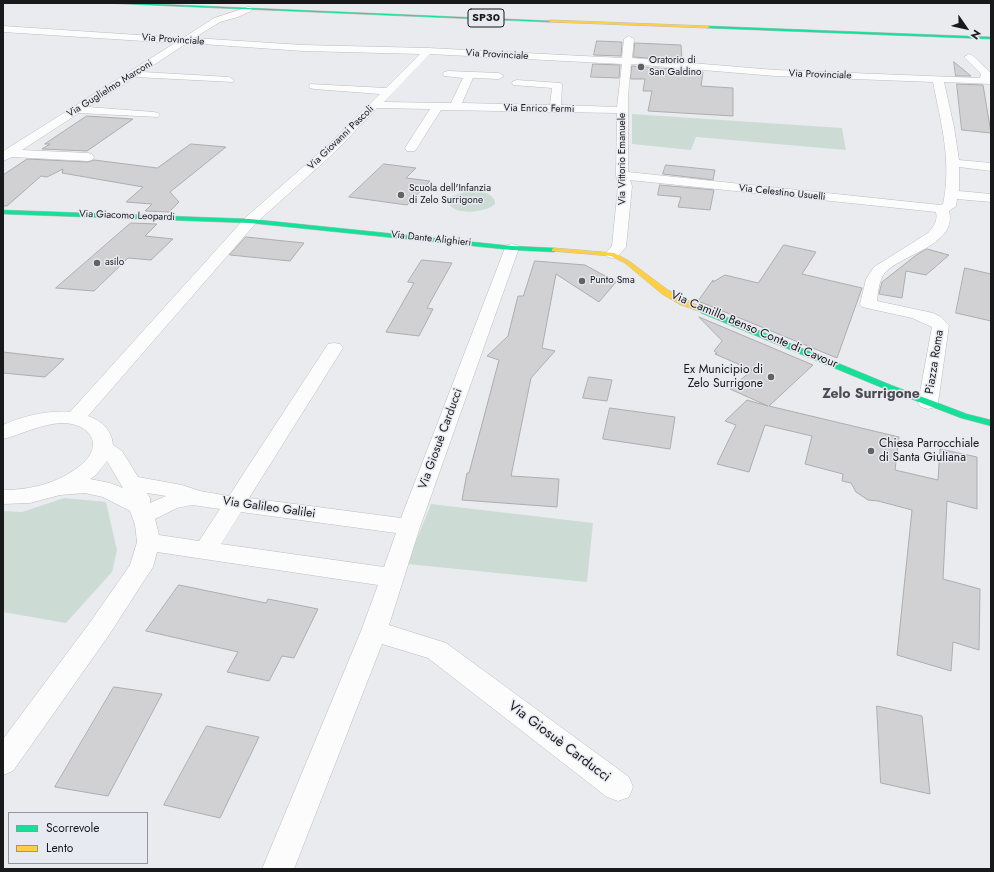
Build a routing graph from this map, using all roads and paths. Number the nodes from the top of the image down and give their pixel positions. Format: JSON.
{"nodes":[{"id":1,"x":104,"y":3,"type":"edge"},
{"id":2,"x":225,"y":8,"type":"junction"},
{"id":3,"x":248,"y":9,"type":"junction"},
{"id":4,"x":217,"y":20,"type":"junction"},
{"id":5,"x":619,"y":23,"type":"junction"},
{"id":6,"x":645,"y":24,"type":"junction"},
{"id":7,"x":3,"y":30,"type":"edge"},
{"id":8,"x":991,"y":38,"type":"edge"},
{"id":9,"x":629,"y":39,"type":"junction"},
{"id":10,"x":186,"y":40,"type":"junction"},
{"id":11,"x":428,"y":51,"type":"junction"},
{"id":12,"x":969,"y":58,"type":"dead end"},
{"id":13,"x":627,"y":61,"type":"junction"},
{"id":14,"x":134,"y":74,"type":"junction"},
{"id":15,"x":448,"y":74,"type":"dead end"},
{"id":16,"x":469,"y":75,"type":"junction"},
{"id":17,"x":498,"y":76,"type":"dead end"},
{"id":18,"x":229,"y":80,"type":"dead end"},
{"id":19,"x":938,"y":80,"type":"junction"},
{"id":20,"x":986,"y":81,"type":"edge"},
{"id":21,"x":517,"y":83,"type":"dead end"},
{"id":22,"x":314,"y":86,"type":"dead end"},
{"id":23,"x":389,"y":91,"type":"junction"},
{"id":24,"x":375,"y":105,"type":"junction"},
{"id":25,"x":437,"y":107,"type":"junction"},
{"id":26,"x":455,"y":107,"type":"junction"},
{"id":27,"x":555,"y":109,"type":"junction"},
{"id":28,"x":77,"y":110,"type":"junction"},
{"id":29,"x":623,"y":110,"type":"junction"},
{"id":30,"x":154,"y":115,"type":"dead end"},
{"id":31,"x":411,"y":148,"type":"dead end"},
{"id":32,"x":6,"y":155,"type":"edge"},
{"id":33,"x":88,"y":157,"type":"dead end"},
{"id":34,"x":954,"y":163,"type":"junction"},
{"id":35,"x":991,"y":167,"type":"edge"},
{"id":36,"x":622,"y":175,"type":"junction"},
{"id":37,"x":952,"y":194,"type":"junction"},
{"id":38,"x":991,"y":198,"type":"edge"},
{"id":39,"x":942,"y":209,"type":"junction"},
{"id":40,"x":3,"y":212,"type":"edge"},
{"id":41,"x":250,"y":221,"type":"junction"},
{"id":42,"x":512,"y":248,"type":"junction"},
{"id":43,"x":612,"y":254,"type":"junction"},
{"id":44,"x":334,"y":348,"type":"dead end"},
{"id":45,"x":858,"y":375,"type":"joint"},
{"id":46,"x":928,"y":403,"type":"junction"},
{"id":47,"x":74,"y":419,"type":"junction"},
{"id":48,"x":991,"y":423,"type":"edge"},
{"id":49,"x":3,"y":433,"type":"edge"},
{"id":50,"x":103,"y":447,"type":"junction"},
{"id":51,"x":131,"y":483,"type":"junction"},
{"id":52,"x":54,"y":489,"type":"junction"},
{"id":53,"x":3,"y":497,"type":"edge"},
{"id":54,"x":196,"y":498,"type":"junction"},
{"id":55,"x":234,"y":504,"type":"junction"},
{"id":56,"x":141,"y":511,"type":"junction"},
{"id":57,"x":409,"y":527,"type":"junction"},
{"id":58,"x":148,"y":542,"type":"junction"},
{"id":59,"x":205,"y":551,"type":"junction"},
{"id":60,"x":391,"y":577,"type":"junction"},
{"id":61,"x":374,"y":631,"type":"junction"},
{"id":62,"x":3,"y":762,"type":"edge"},
{"id":63,"x":618,"y":787,"type":"dead end"},
{"id":64,"x":278,"y":869,"type":"edge"}],
"edges":[{"from":1,"to":2,"type":"main road","number":"SP30"},
{"from":2,"to":3,"type":"main road","number":"SP30"},
{"from":2,"to":4,"type":"street","name":"Via Guglielmo Marconi"},
{"from":3,"to":4,"type":"street","name":"Via Guglielmo Marconi"},
{"from":3,"to":5,"type":"main road","number":"SP30"},
{"from":4,"to":10,"type":"street","name":"Via Guglielmo Marconi"},
{"from":5,"to":6,"type":"main road","number":"SP30"},
{"from":5,"to":9,"type":"street"},
{"from":6,"to":8,"type":"main road","number":"SP30"},
{"from":6,"to":9,"type":"street"},
{"from":7,"to":10,"type":"street","name":"Via Provinciale"},
{"from":9,"to":13,"type":"street","name":"Via Vittorio Emanuele"},
{"from":10,"to":11,"type":"street","name":"Via Provinciale"},
{"from":10,"to":14,"type":"street","name":"Via Guglielmo Marconi"},
{"from":11,"to":13,"type":"street","name":"Via Provinciale"},
{"from":11,"to":23,"type":"street","name":"Via Giovanni Pascoli"},
{"from":12,"to":20,"type":"street"},
{"from":13,"to":19,"type":"street","name":"Via Provinciale"},
{"from":13,"to":29,"type":"street","name":"Via Vittorio Emanuele"},
{"from":14,"to":18,"type":"street"},
{"from":14,"to":28,"type":"street","name":"Via Guglielmo Marconi"},
{"from":15,"to":16,"type":"street"},
{"from":16,"to":17,"type":"street"},
{"from":16,"to":26,"type":"street"},
{"from":19,"to":20,"type":"street","name":"Via Provinciale"},
{"from":19,"to":34,"type":"street"},
{"from":21,"to":27,"type":"street"},
{"from":22,"to":23,"type":"street"},
{"from":23,"to":24,"type":"street","name":"Via Giovanni Pascoli"},
{"from":24,"to":25,"type":"street","name":"Via Enrico Fermi"},
{"from":24,"to":41,"type":"street","name":"Via Giovanni Pascoli"},
{"from":25,"to":26,"type":"street","name":"Via Enrico Fermi"},
{"from":25,"to":31,"type":"street"},
{"from":26,"to":27,"type":"street","name":"Via Enrico Fermi"},
{"from":27,"to":29,"type":"street","name":"Via Enrico Fermi"},
{"from":28,"to":30,"type":"street"},
{"from":28,"to":32,"type":"street","name":"Via Guglielmo Marconi"},
{"from":29,"to":36,"type":"street","name":"Via Vittorio Emanuele"},
{"from":32,"to":33,"type":"street"},
{"from":34,"to":35,"type":"street"},
{"from":34,"to":37,"type":"street"},
{"from":36,"to":39,"type":"street","name":"Via Celestino Usuelli"},
{"from":36,"to":43,"type":"street","name":"Via Vittorio Emanuele"},
{"from":37,"to":38,"type":"street"},
{"from":37,"to":39,"type":"street"},
{"from":39,"to":46,"type":"street","name":"Piazza Roma"},
{"from":40,"to":41,"type":"main road","name":"Via Giacomo Leopardi"},
{"from":41,"to":42,"type":"main road","name":"Via Dante Alighieri"},
{"from":41,"to":47,"type":"street"},
{"from":42,"to":43,"type":"main road","name":"Via Dante Alighieri"},
{"from":42,"to":57,"type":"street","name":"Via Giosuè Carducci"},
{"from":43,"to":45,"type":"main road","name":"Via Camillo Benso Conte di Cavour"},
{"from":44,"to":55,"type":"street"},
{"from":45,"to":46,"type":"main road","name":"Piazza Roma"},
{"from":46,"to":48,"type":"main road","name":"Piazza Roma"},
{"from":47,"to":49,"type":"street"},
{"from":47,"to":50,"type":"street"},
{"from":50,"to":51,"type":"street"},
{"from":50,"to":52,"type":"street"},
{"from":51,"to":54,"type":"street","name":"Via Galileo Galilei"},
{"from":51,"to":56,"type":"street"},
{"from":52,"to":53,"type":"street"},
{"from":52,"to":56,"type":"street"},
{"from":54,"to":55,"type":"street","name":"Via Galileo Galilei"},
{"from":54,"to":56,"type":"street"},
{"from":55,"to":57,"type":"street","name":"Via Galileo Galilei"},
{"from":55,"to":59,"type":"street"},
{"from":56,"to":58,"type":"street"},
{"from":57,"to":60,"type":"street","name":"Via Giosuè Carducci"},
{"from":58,"to":59,"type":"street"},
{"from":58,"to":62,"type":"street"},
{"from":59,"to":60,"type":"street"},
{"from":60,"to":61,"type":"street","name":"Via Giosuè Carducci"},
{"from":61,"to":63,"type":"street","name":"Via Giosuè Carducci"},
{"from":61,"to":64,"type":"street","name":"Via Giosuè Carducci"}]}
